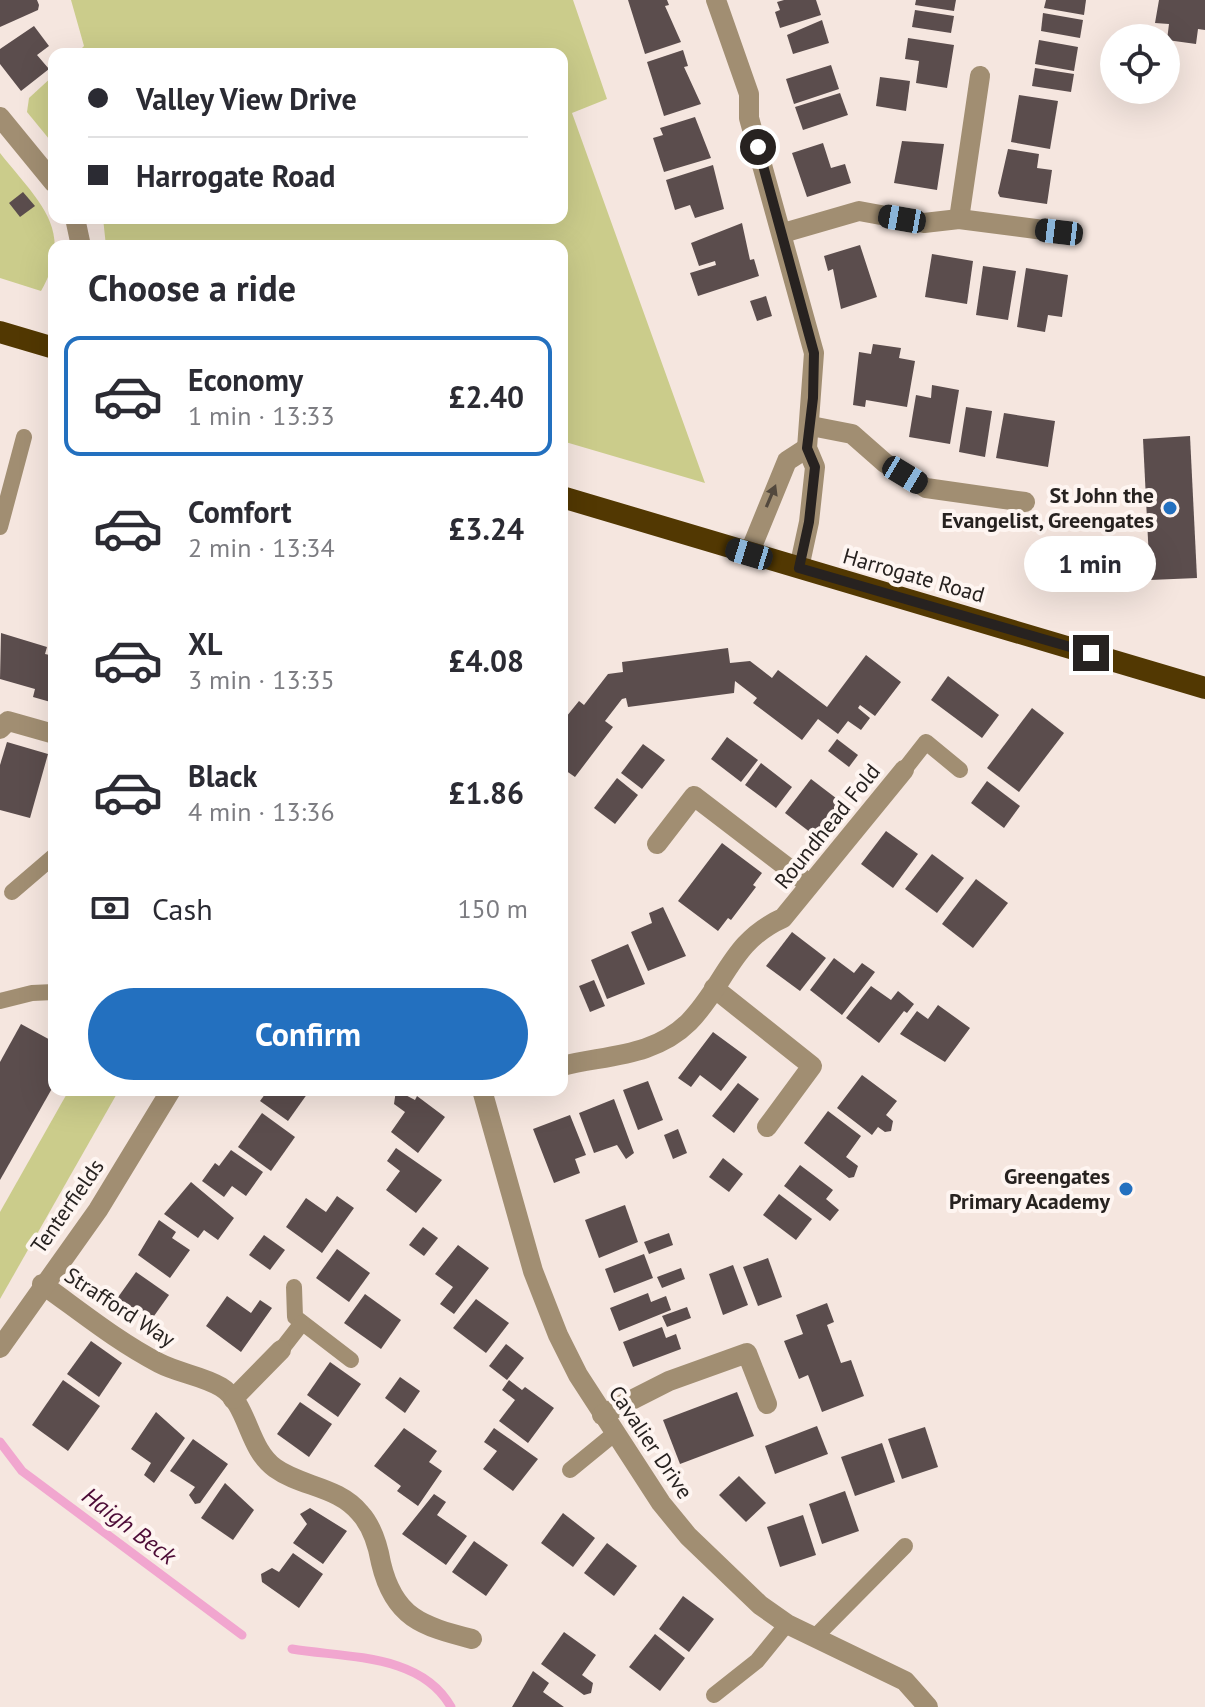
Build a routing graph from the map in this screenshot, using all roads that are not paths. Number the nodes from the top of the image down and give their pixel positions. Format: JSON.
{"nodes":[{"id":1,"x":716,"y":0,"type":"edge"},
{"id":2,"x":980,"y":76,"type":"dead end"},
{"id":3,"x":2,"y":124,"type":"edge"},
{"id":4,"x":48,"y":176,"type":"edge"},
{"id":5,"x":959,"y":219,"type":"junction"},
{"id":6,"x":1059,"y":232,"type":"dead end"},
{"id":7,"x":783,"y":233,"type":"junction"},
{"id":8,"x":0,"y":332,"type":"edge"},
{"id":9,"x":48,"y":346,"type":"edge"},
{"id":10,"x":811,"y":426,"type":"junction"},
{"id":11,"x":24,"y":437,"type":"dead end"},
{"id":12,"x":807,"y":448,"type":"junction"},
{"id":13,"x":568,"y":499,"type":"edge"},
{"id":14,"x":1025,"y":502,"type":"dead end"},
{"id":15,"x":0,"y":527,"type":"edge"},
{"id":16,"x":749,"y":554,"type":"junction"},
{"id":17,"x":799,"y":568,"type":"junction"},
{"id":18,"x":1205,"y":688,"type":"edge"},
{"id":19,"x":0,"y":729,"type":"edge"},
{"id":20,"x":48,"y":732,"type":"edge"},
{"id":21,"x":904,"y":770,"type":"joint"},
{"id":22,"x":960,"y":770,"type":"dead end"},
{"id":23,"x":657,"y":844,"type":"dead end"},
{"id":24,"x":48,"y":861,"type":"edge"},
{"id":25,"x":809,"y":884,"type":"junction"},
{"id":26,"x":12,"y":892,"type":"dead end"},
{"id":27,"x":714,"y":988,"type":"junction"},
{"id":28,"x":48,"y":992,"type":"edge"},
{"id":29,"x":0,"y":1001,"type":"edge"},
{"id":30,"x":568,"y":1065,"type":"edge"},
{"id":31,"x":167,"y":1096,"type":"edge"},
{"id":32,"x":488,"y":1096,"type":"edge"},
{"id":33,"x":767,"y":1127,"type":"dead end"},
{"id":34,"x":42,"y":1284,"type":"junction"},
{"id":35,"x":294,"y":1287,"type":"dead end"},
{"id":36,"x":302,"y":1323,"type":"junction"},
{"id":37,"x":0,"y":1348,"type":"edge"},
{"id":38,"x":281,"y":1350,"type":"joint"},
{"id":39,"x":351,"y":1360,"type":"dead end"},
{"id":40,"x":233,"y":1399,"type":"junction"},
{"id":41,"x":767,"y":1404,"type":"dead end"},
{"id":42,"x":602,"y":1415,"type":"junction"},
{"id":43,"x":614,"y":1434,"type":"junction"},
{"id":44,"x":570,"y":1470,"type":"dead end"},
{"id":45,"x":905,"y":1546,"type":"dead end"},
{"id":46,"x":787,"y":1624,"type":"junction"},
{"id":47,"x":815,"y":1637,"type":"junction"},
{"id":48,"x":472,"y":1639,"type":"dead end"},
{"id":49,"x":714,"y":1695,"type":"dead end"},
{"id":50,"x":928,"y":1707,"type":"edge"}],
"edges":[{"from":1,"to":7,"type":"street"},
{"from":2,"to":5,"type":"street"},
{"from":3,"to":4,"type":"street"},
{"from":5,"to":6,"type":"street"},
{"from":5,"to":7,"type":"street"},
{"from":7,"to":10,"type":"street"},
{"from":8,"to":9,"type":"highway"},
{"from":10,"to":12,"type":"street"},
{"from":10,"to":14,"type":"street"},
{"from":11,"to":15,"type":"lane"},
{"from":16,"to":12,"type":"street","one_way":true},
{"from":12,"to":17,"type":"street"},
{"from":13,"to":16,"type":"highway","name":"Harrogate Road"},
{"from":16,"to":17,"type":"highway","name":"Harrogate Road"},
{"from":17,"to":18,"type":"highway","name":"Harrogate Road"},
{"from":19,"to":20,"type":"street"},
{"from":21,"to":22,"type":"lane"},
{"from":21,"to":25,"type":"street","name":"Roundhead Fold"},
{"from":23,"to":25,"type":"street"},
{"from":24,"to":26,"type":"lane"},
{"from":25,"to":27,"type":"street","name":"Roundhead Fold"},
{"from":27,"to":30,"type":"street","name":"Roundhead Fold"},
{"from":27,"to":33,"type":"street"},
{"from":28,"to":29,"type":"lane"},
{"from":31,"to":34,"type":"street","name":"Tenterfields"},
{"from":32,"to":42,"type":"street","name":"Cavalier Drive"},
{"from":34,"to":37,"type":"street","name":"Tenterfields"},
{"from":34,"to":40,"type":"street","name":"Strafford Way"},
{"from":35,"to":36,"type":"lane"},
{"from":36,"to":38,"type":"lane"},
{"from":36,"to":39,"type":"lane"},
{"from":38,"to":40,"type":"street"},
{"from":40,"to":48,"type":"street"},
{"from":41,"to":42,"type":"street"},
{"from":42,"to":43,"type":"street","name":"Cavalier Drive"},
{"from":43,"to":44,"type":"lane"},
{"from":43,"to":46,"type":"street","name":"Cavalier Drive"},
{"from":45,"to":47,"type":"lane"},
{"from":46,"to":47,"type":"street","name":"Cavalier Drive"},
{"from":46,"to":49,"type":"lane"},
{"from":47,"to":50,"type":"street","name":"Cavalier Drive"}]}
